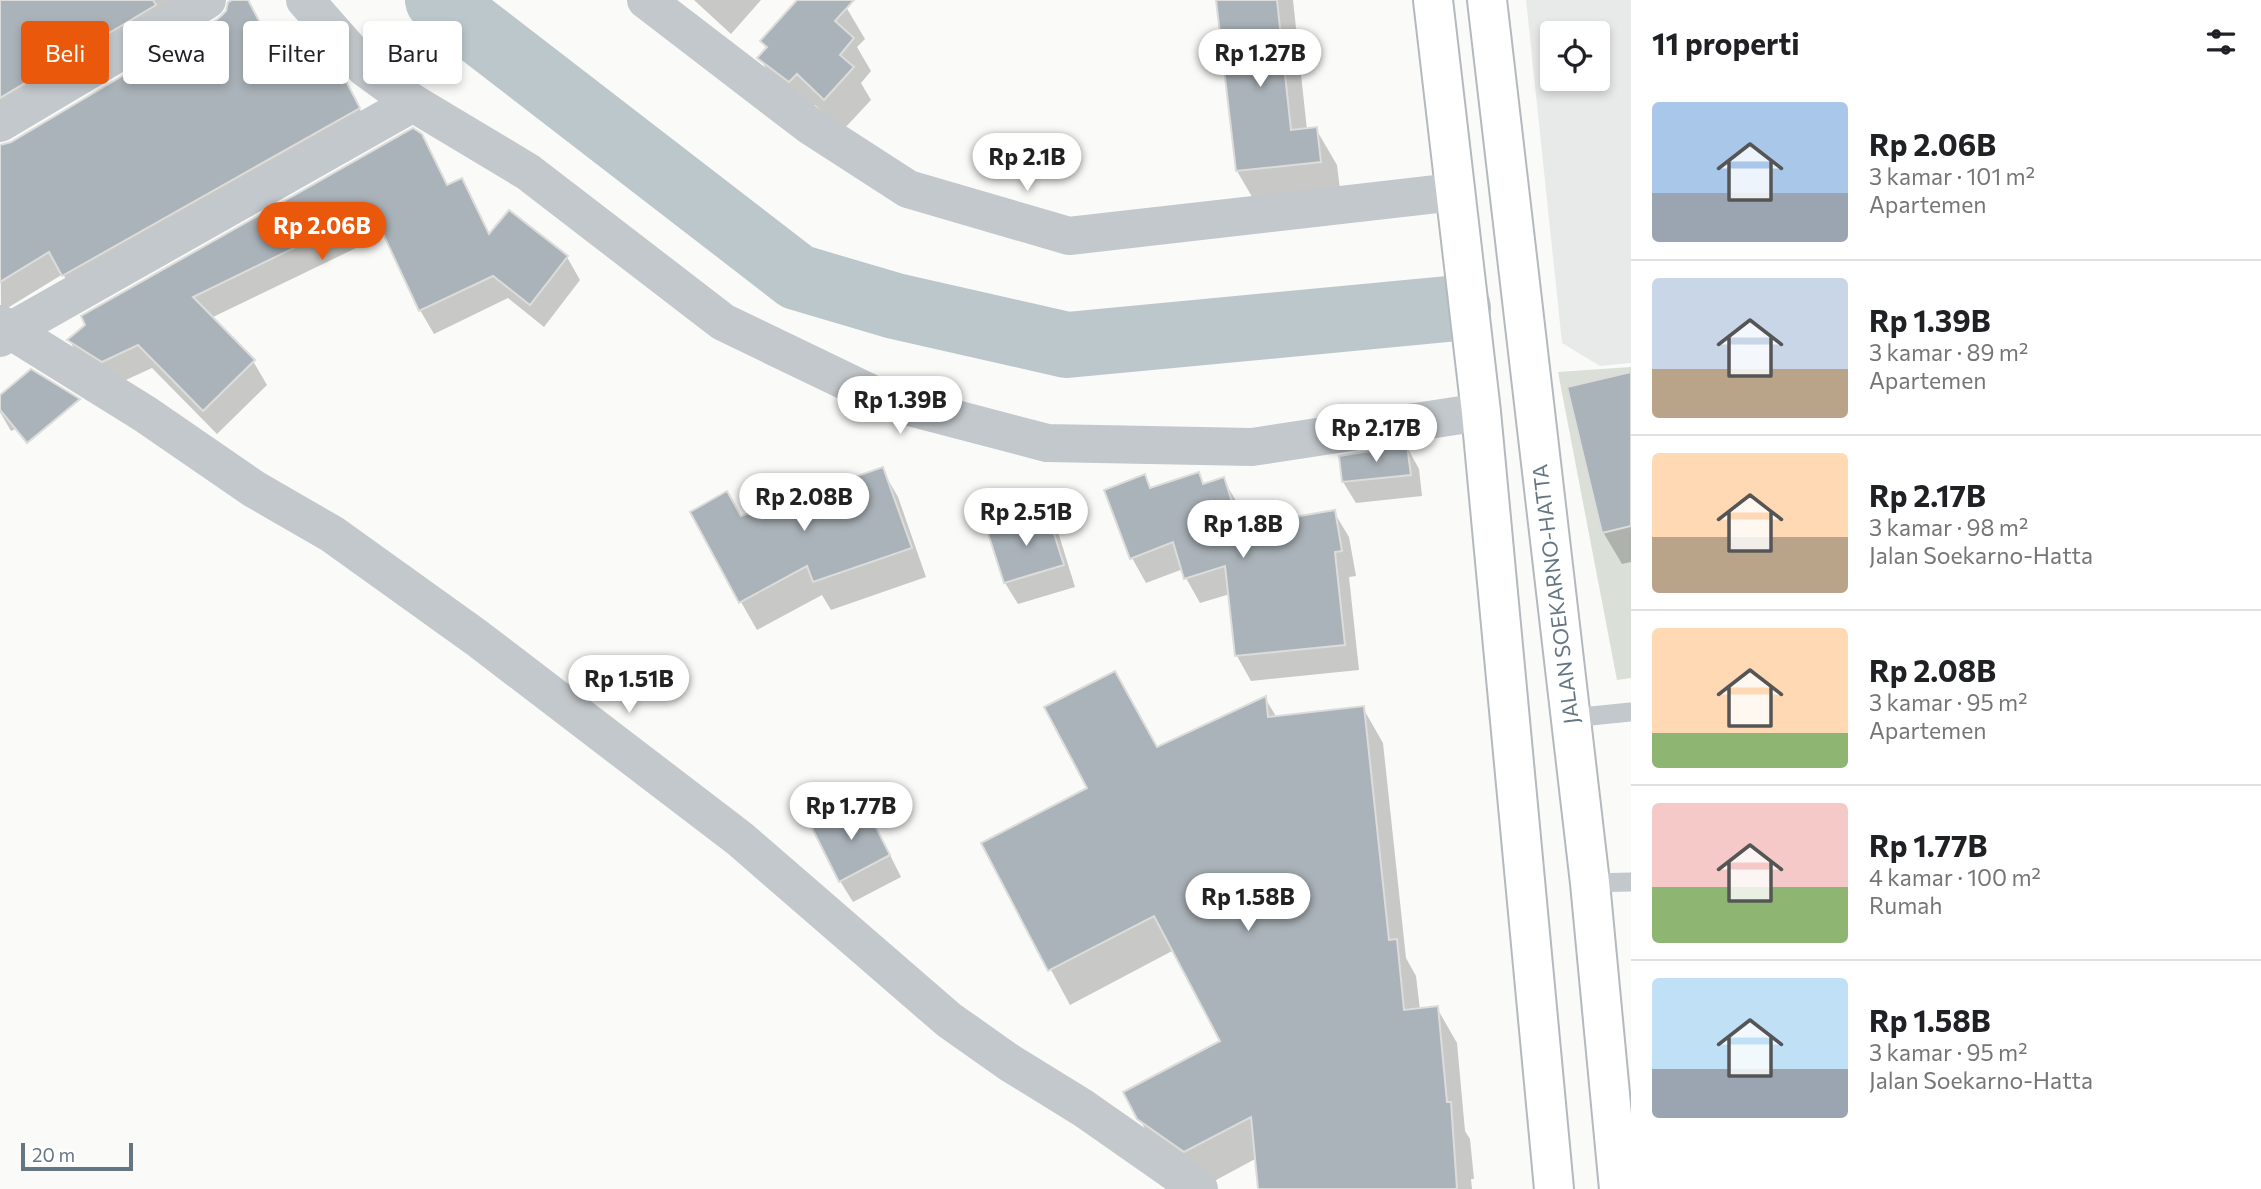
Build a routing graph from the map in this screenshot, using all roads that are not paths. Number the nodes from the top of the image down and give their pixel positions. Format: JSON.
{"nodes":[{"id":1,"x":207,"y":0,"type":"edge"},
{"id":2,"x":305,"y":0,"type":"edge"},
{"id":3,"x":646,"y":0,"type":"edge"},
{"id":4,"x":1433,"y":0,"type":"edge"},
{"id":5,"x":1487,"y":0,"type":"edge"},
{"id":6,"x":413,"y":103,"type":"junction"},
{"id":7,"x":0,"y":123,"type":"edge"},
{"id":8,"x":1454,"y":192,"type":"junction"},
{"id":9,"x":3,"y":331,"type":"edge"},
{"id":10,"x":1481,"y":412,"type":"junction"},
{"id":11,"x":1631,"y":712,"type":"edge"},
{"id":12,"x":1571,"y":718,"type":"junction"},
{"id":13,"x":1590,"y":883,"type":"junction"},
{"id":14,"x":1631,"y":883,"type":"edge"},
{"id":15,"x":1199,"y":1189,"type":"edge"},
{"id":16,"x":1555,"y":1189,"type":"edge"},
{"id":17,"x":1619,"y":1189,"type":"edge"}],
"edges":[{"from":1,"to":7,"type":"street"},
{"from":2,"to":6,"type":"street"},
{"from":3,"to":8,"type":"street"},
{"from":4,"to":8,"type":"highway"},
{"from":5,"to":12,"type":"highway","name":"JALAN SOEKARNO-HATTA"},
{"from":6,"to":9,"type":"street"},
{"from":6,"to":10,"type":"street"},
{"from":8,"to":10,"type":"highway"},
{"from":9,"to":15,"type":"street"},
{"from":10,"to":16,"type":"highway"},
{"from":11,"to":12,"type":"lane"},
{"from":12,"to":13,"type":"highway","name":"JALAN SOEKARNO-HATTA"},
{"from":13,"to":14,"type":"lane"},
{"from":13,"to":17,"type":"highway","name":"JALAN SOEKARNO-HATTA"}]}
